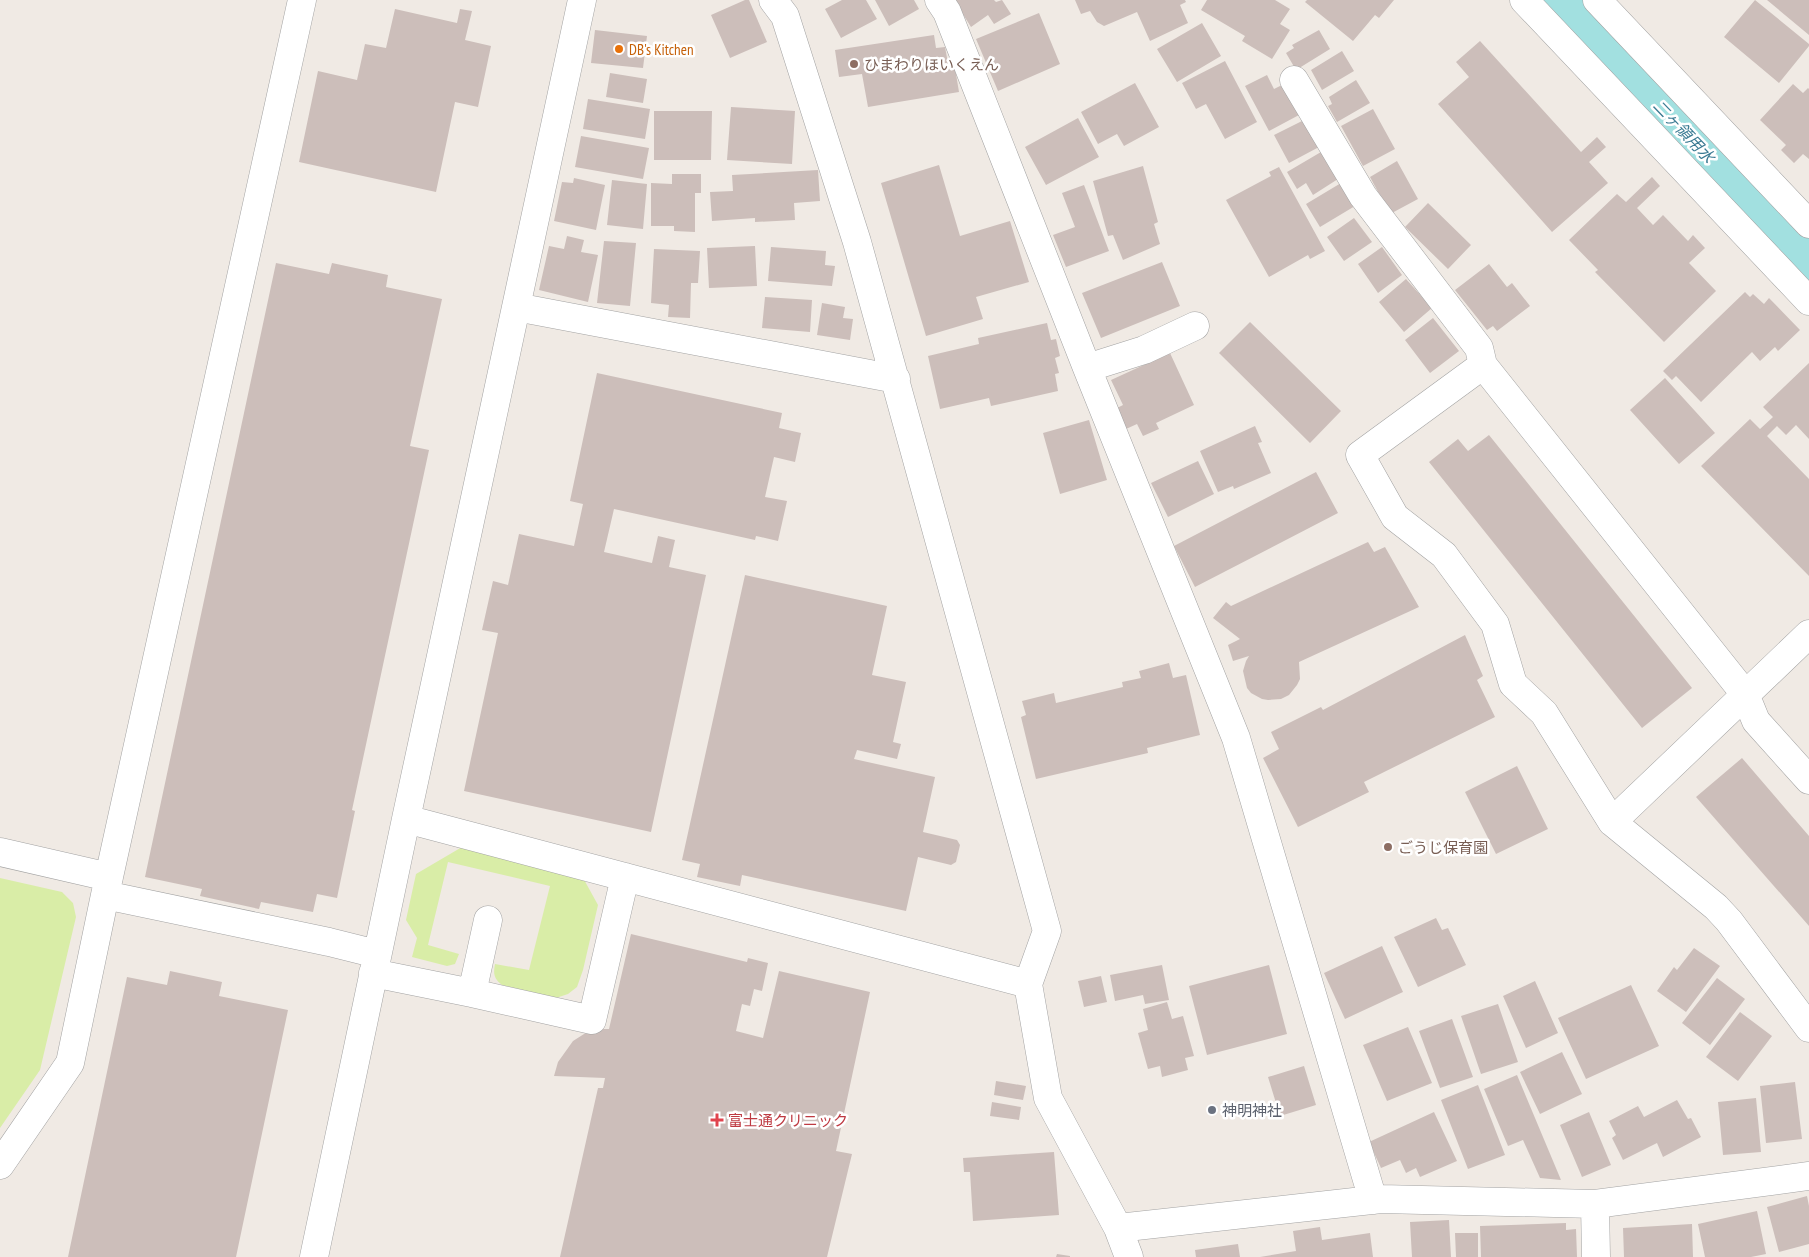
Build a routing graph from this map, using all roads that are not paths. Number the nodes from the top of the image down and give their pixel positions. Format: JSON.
{"nodes":[{"id":1,"x":302,"y":0,"type":"edge"},
{"id":2,"x":582,"y":0,"type":"edge"},
{"id":3,"x":773,"y":0,"type":"edge"},
{"id":4,"x":939,"y":0,"type":"edge"},
{"id":5,"x":1524,"y":0,"type":"edge"},
{"id":6,"x":1597,"y":0,"type":"edge"},
{"id":7,"x":1294,"y":80,"type":"dead end"},
{"id":8,"x":1809,"y":224,"type":"edge"},
{"id":9,"x":1809,"y":301,"type":"edge"},
{"id":10,"x":516,"y":307,"type":"junction"},
{"id":11,"x":1195,"y":326,"type":"dead end"},
{"id":12,"x":1483,"y":366,"type":"junction"},
{"id":13,"x":1087,"y":368,"type":"junction"},
{"id":14,"x":896,"y":379,"type":"junction"},
{"id":15,"x":1809,"y":634,"type":"edge"},
{"id":16,"x":1745,"y":694,"type":"junction"},
{"id":17,"x":1809,"y":780,"type":"edge"},
{"id":18,"x":406,"y":819,"type":"junction"},
{"id":19,"x":1612,"y":822,"type":"junction"},
{"id":20,"x":0,"y":852,"type":"edge"},
{"id":21,"x":624,"y":877,"type":"junction"},
{"id":22,"x":107,"y":886,"type":"junction"},
{"id":23,"x":488,"y":920,"type":"dead end"},
{"id":24,"x":375,"y":964,"type":"junction"},
{"id":25,"x":1028,"y":984,"type":"junction"},
{"id":26,"x":472,"y":993,"type":"junction"},
{"id":27,"x":1809,"y":1028,"type":"edge"},
{"id":28,"x":0,"y":1165,"type":"edge"},
{"id":29,"x":1809,"y":1176,"type":"edge"},
{"id":30,"x":1373,"y":1200,"type":"junction"},
{"id":31,"x":1594,"y":1204,"type":"junction"},
{"id":32,"x":1118,"y":1228,"type":"junction"},
{"id":33,"x":314,"y":1257,"type":"edge"},
{"id":34,"x":1129,"y":1257,"type":"edge"},
{"id":35,"x":1596,"y":1257,"type":"edge"}],
"edges":[{"from":1,"to":22,"type":"street"},
{"from":2,"to":10,"type":"street"},
{"from":3,"to":14,"type":"street"},
{"from":4,"to":13,"type":"street"},
{"from":5,"to":9,"type":"street"},
{"from":6,"to":8,"type":"street"},
{"from":7,"to":12,"type":"street"},
{"from":10,"to":14,"type":"street"},
{"from":10,"to":18,"type":"street"},
{"from":11,"to":13,"type":"street"},
{"from":12,"to":16,"type":"street"},
{"from":12,"to":19,"type":"street"},
{"from":13,"to":30,"type":"street"},
{"from":14,"to":25,"type":"street"},
{"from":15,"to":16,"type":"street"},
{"from":16,"to":17,"type":"street"},
{"from":16,"to":19,"type":"street"},
{"from":18,"to":21,"type":"street"},
{"from":18,"to":24,"type":"street"},
{"from":19,"to":27,"type":"street"},
{"from":20,"to":22,"type":"street"},
{"from":21,"to":25,"type":"street"},
{"from":21,"to":26,"type":"street"},
{"from":22,"to":24,"type":"street"},
{"from":22,"to":28,"type":"street"},
{"from":23,"to":26,"type":"street"},
{"from":24,"to":26,"type":"street"},
{"from":24,"to":33,"type":"street"},
{"from":25,"to":32,"type":"street"},
{"from":29,"to":31,"type":"street"},
{"from":30,"to":31,"type":"street"},
{"from":30,"to":32,"type":"street"},
{"from":31,"to":35,"type":"street"},
{"from":32,"to":34,"type":"street"}]}
